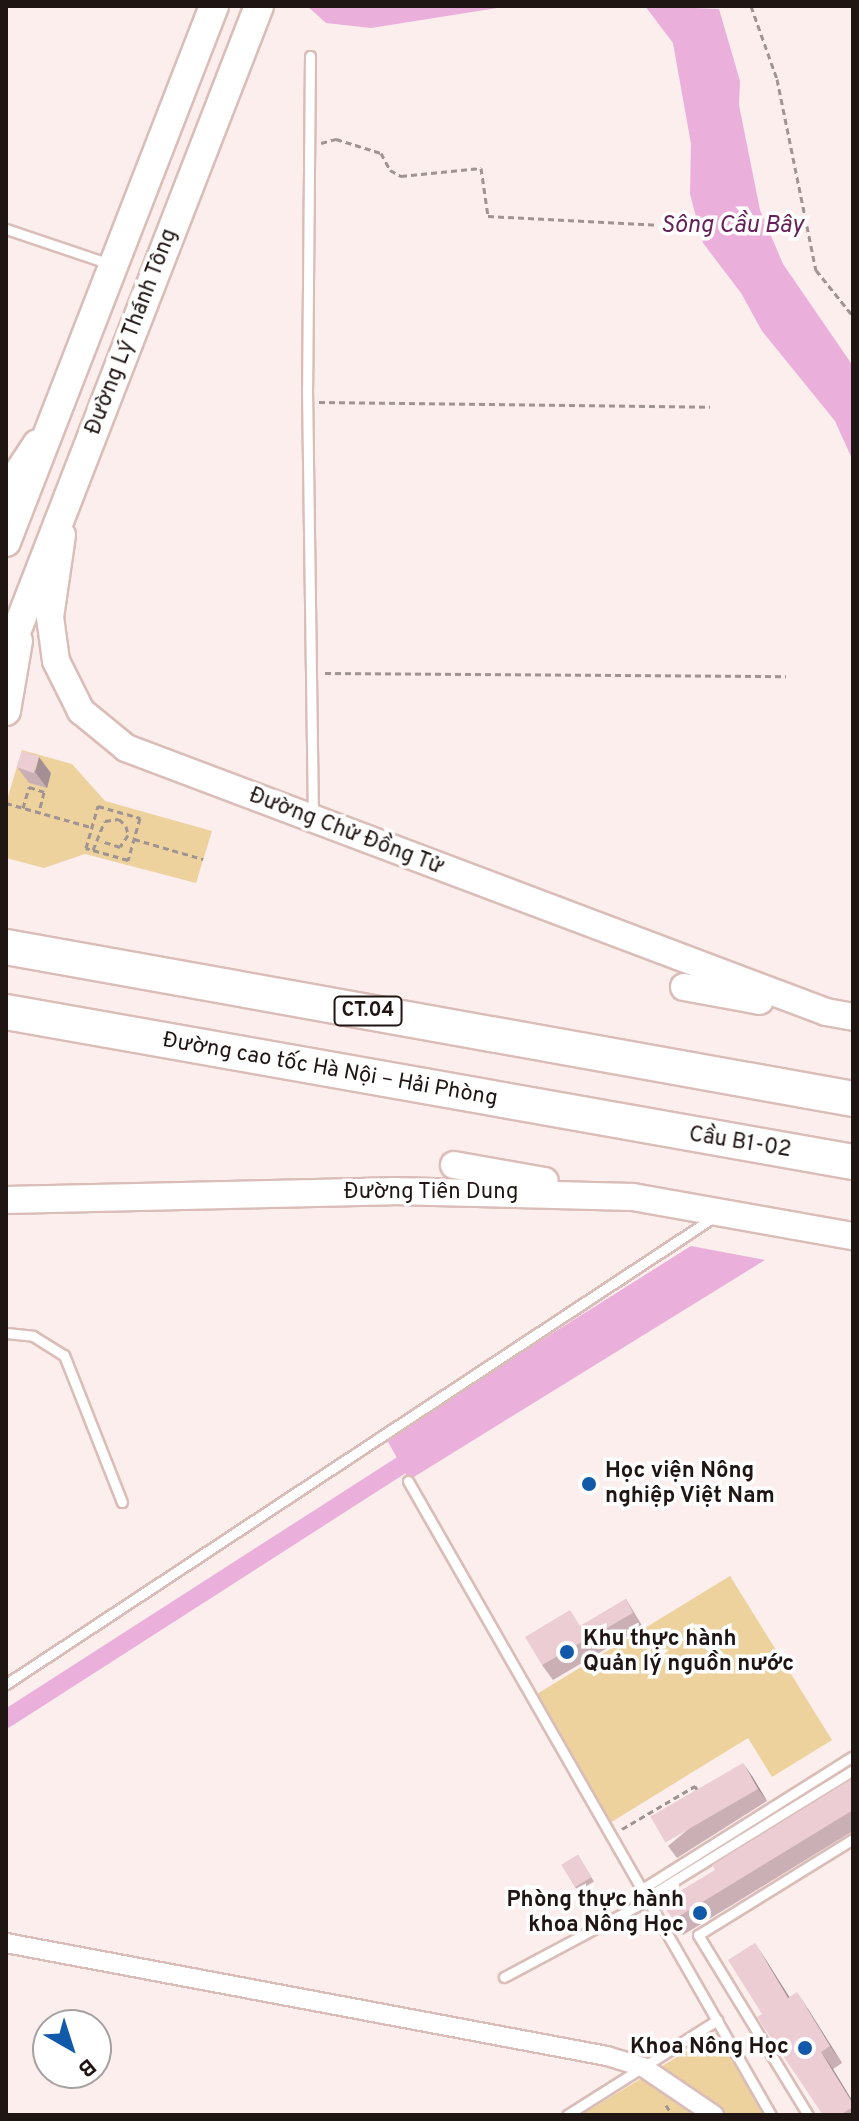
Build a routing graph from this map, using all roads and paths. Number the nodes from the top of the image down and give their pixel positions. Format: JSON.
{"nodes":[{"id":1,"x":214,"y":6,"type":"edge"},
{"id":2,"x":259,"y":6,"type":"edge"},
{"id":3,"x":751,"y":6,"type":"edge"},
{"id":4,"x":310,"y":56,"type":"dead end"},
{"id":5,"x":309,"y":146,"type":"junction"},
{"id":6,"x":657,"y":225,"type":"dead end"},
{"id":7,"x":6,"y":229,"type":"edge"},
{"id":8,"x":113,"y":265,"type":"junction"},
{"id":9,"x":153,"y":278,"type":"junction"},
{"id":10,"x":853,"y":316,"type":"edge"},
{"id":11,"x":307,"y":402,"type":"junction"},
{"id":12,"x":710,"y":407,"type":"dead end"},
{"id":13,"x":55,"y":417,"type":"junction"},
{"id":14,"x":78,"y":473,"type":"junction"},
{"id":15,"x":6,"y":490,"type":"edge"},
{"id":16,"x":6,"y":542,"type":"edge"},
{"id":17,"x":18,"y":628,"type":"junction"},
{"id":18,"x":6,"y":658,"type":"edge"},
{"id":19,"x":313,"y":673,"type":"junction"},
{"id":20,"x":786,"y":676,"type":"dead end"},
{"id":21,"x":6,"y":711,"type":"edge"},
{"id":22,"x":6,"y":803,"type":"edge"},
{"id":23,"x":23,"y":808,"type":"junction"},
{"id":24,"x":39,"y":812,"type":"junction"},
{"id":25,"x":313,"y":819,"type":"junction"},
{"id":26,"x":92,"y":827,"type":"junction"},
{"id":27,"x":134,"y":839,"type":"junction"},
{"id":28,"x":101,"y":841,"type":"dead end"},
{"id":29,"x":93,"y":850,"type":"junction"},
{"id":30,"x":203,"y":859,"type":"dead end"},
{"id":31,"x":6,"y":947,"type":"edge"},
{"id":32,"x":684,"y":987,"type":"dead end"},
{"id":33,"x":6,"y":1012,"type":"edge"},
{"id":34,"x":826,"y":1012,"type":"junction"},
{"id":35,"x":853,"y":1017,"type":"edge"},
{"id":36,"x":853,"y":1099,"type":"edge"},
{"id":37,"x":654,"y":1128,"type":"joint"},
{"id":38,"x":839,"y":1159,"type":"edge"},
{"id":39,"x":454,"y":1165,"type":"dead end"},
{"id":40,"x":633,"y":1197,"type":"junction"},
{"id":41,"x":6,"y":1200,"type":"edge"},
{"id":42,"x":721,"y":1213,"type":"junction"},
{"id":43,"x":853,"y":1236,"type":"edge"},
{"id":44,"x":6,"y":1333,"type":"edge"},
{"id":45,"x":408,"y":1481,"type":"dead end"},
{"id":46,"x":122,"y":1502,"type":"dead end"},
{"id":47,"x":6,"y":1684,"type":"edge"},
{"id":48,"x":853,"y":1756,"type":"edge"},
{"id":49,"x":853,"y":1770,"type":"edge"},
{"id":50,"x":705,"y":1803,"type":"edge"},
{"id":51,"x":611,"y":1836,"type":"junction"},
{"id":52,"x":853,"y":1839,"type":"edge"},
{"id":53,"x":645,"y":1896,"type":"junction"},
{"id":54,"x":6,"y":1943,"type":"edge"},
{"id":55,"x":504,"y":1977,"type":"dead end"},
{"id":56,"x":717,"y":2020,"type":"junction"},
{"id":57,"x":643,"y":2067,"type":"junction"},
{"id":58,"x":567,"y":2115,"type":"edge"},
{"id":59,"x":714,"y":2115,"type":"edge"},
{"id":60,"x":771,"y":2115,"type":"edge"},
{"id":61,"x":808,"y":2115,"type":"edge"}],
"edges":[{"from":1,"to":8,"type":"main road","name":"Đường Lý Thánh Tông"},
{"from":2,"to":9,"type":"main road","name":"Đường Lý Thánh Tông"},
{"from":3,"to":10,"type":"path"},
{"from":4,"to":5,"type":"lane"},
{"from":5,"to":6,"type":"path"},
{"from":5,"to":11,"type":"lane"},
{"from":7,"to":8,"type":"lane"},
{"from":8,"to":9,"type":"main road"},
{"from":8,"to":13,"type":"main road","name":"Đường Lý Thánh Tông"},
{"from":9,"to":14,"type":"main road","name":"Đường Lý Thánh Tông"},
{"from":11,"to":12,"type":"path"},
{"from":11,"to":19,"type":"lane"},
{"from":13,"to":15,"type":"main road"},
{"from":13,"to":16,"type":"main road","name":"Đường Lý Thánh Tông"},
{"from":14,"to":17,"type":"main road","name":"Đường Lý Thánh Tông"},
{"from":14,"to":25,"type":"main road","name":"Đường Chử Đồng Tử"},
{"from":17,"to":18,"type":"main road","name":"Đường Lý Thánh Tông"},
{"from":17,"to":21,"type":"main road"},
{"from":19,"to":20,"type":"path"},
{"from":19,"to":25,"type":"lane"},
{"from":22,"to":23,"type":"path"},
{"from":23,"to":24,"type":"path"},
{"from":23,"to":24,"type":"path"},
{"from":24,"to":26,"type":"path"},
{"from":25,"to":34,"type":"main road","name":"Đường Chử Đồng Tử"},
{"from":26,"to":27,"type":"path"},
{"from":26,"to":29,"type":"path"},
{"from":27,"to":29,"type":"path"},
{"from":27,"to":30,"type":"path"},
{"from":28,"to":29,"type":"path"},
{"from":31,"to":36,"type":"highway","number":"CT.04"},
{"from":32,"to":34,"type":"main road"},
{"from":33,"to":37,"type":"highway","name":"Đường cao tốc Hà Nội – Hải Phòng"},
{"from":34,"to":35,"type":"main road","name":"Đường Chử Đồng Tử"},
{"from":37,"to":38,"type":"highway","name":"Cầu B1-02"},
{"from":39,"to":40,"type":"main road"},
{"from":40,"to":41,"type":"main road","name":"Đường Tiên Dung"},
{"from":40,"to":42,"type":"main road","name":"Đường Tiên Dung"},
{"from":42,"to":43,"type":"main road","name":"Đường Tiên Dung"},
{"from":42,"to":47,"type":"lane"},
{"from":44,"to":46,"type":"lane"},
{"from":45,"to":51,"type":"lane"},
{"from":48,"to":53,"type":"lane"},
{"from":49,"to":53,"type":"lane"},
{"from":50,"to":51,"type":"path"},
{"from":51,"to":53,"type":"lane"},
{"from":52,"to":61,"type":"lane"},
{"from":53,"to":55,"type":"lane"},
{"from":53,"to":56,"type":"lane"},
{"from":54,"to":57,"type":"street"},
{"from":56,"to":57,"type":"lane"},
{"from":56,"to":60,"type":"lane"},
{"from":57,"to":58,"type":"lane"},
{"from":57,"to":59,"type":"street"}]}
